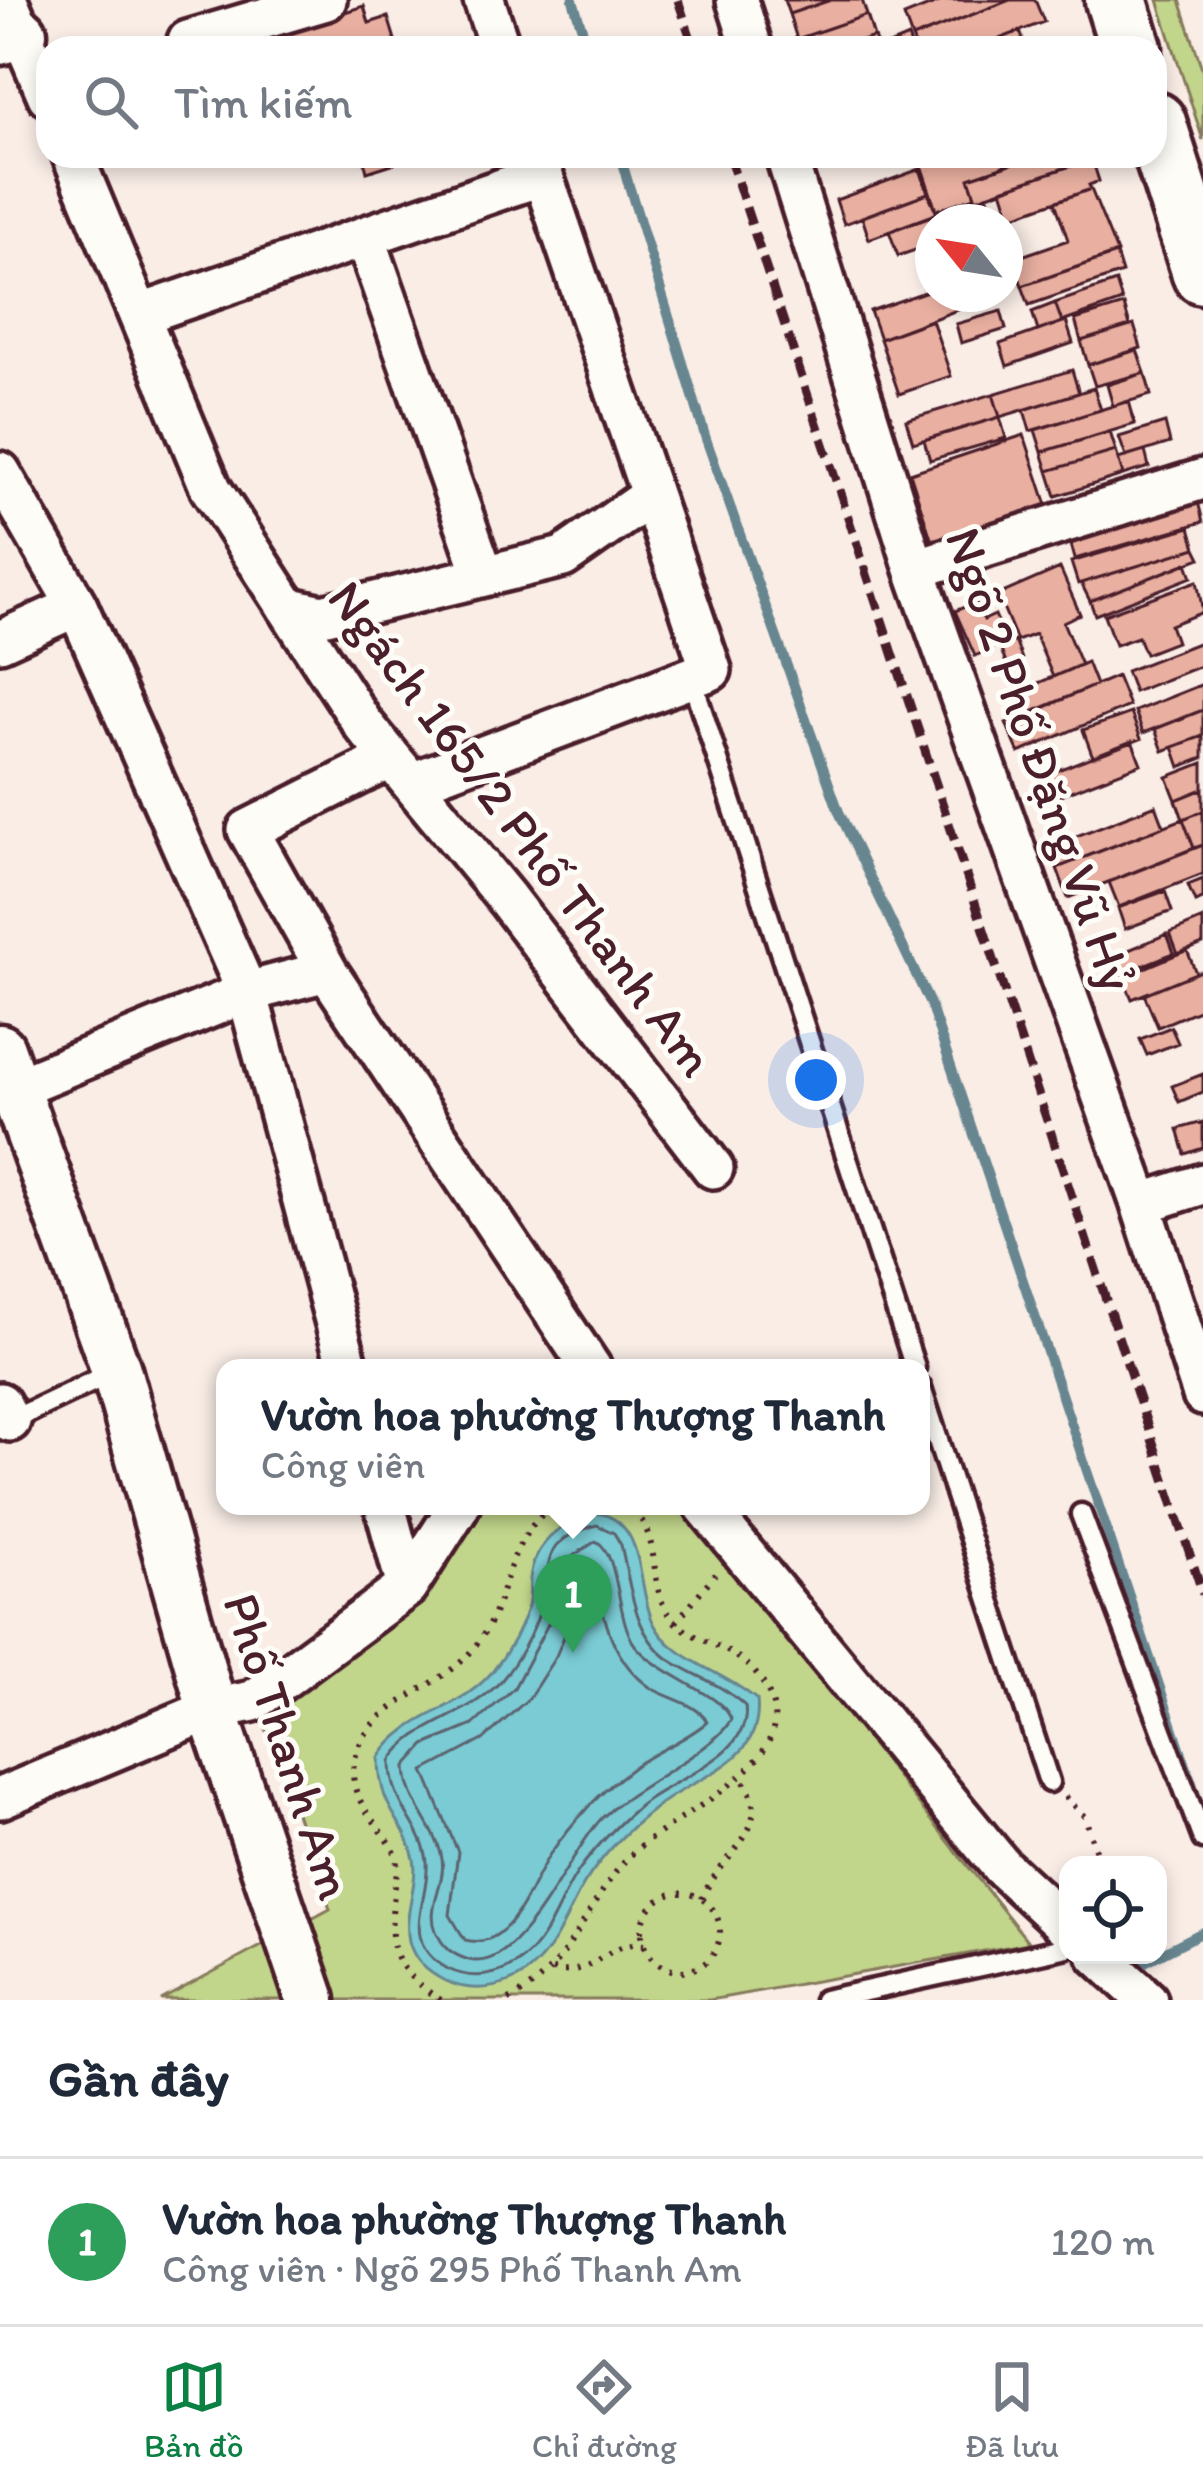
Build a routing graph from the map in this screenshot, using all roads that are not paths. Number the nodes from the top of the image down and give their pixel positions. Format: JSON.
{"nodes":[{"id":1,"x":326,"y":0,"type":"edge"},
{"id":2,"x":484,"y":0,"type":"edge"},
{"id":3,"x":737,"y":0,"type":"edge"},
{"id":4,"x":1116,"y":0,"type":"edge"},
{"id":5,"x":10,"y":24,"type":"edge"},
{"id":6,"x":205,"y":36,"type":"edge"},
{"id":7,"x":496,"y":36,"type":"edge"},
{"id":8,"x":748,"y":36,"type":"edge"},
{"id":9,"x":1127,"y":36,"type":"edge"},
{"id":10,"x":36,"y":73,"type":"edge"},
{"id":11,"x":1167,"y":160,"type":"edge"},
{"id":12,"x":78,"y":168,"type":"edge"},
{"id":13,"x":532,"y":168,"type":"edge"},
{"id":14,"x":540,"y":168,"type":"edge"},
{"id":15,"x":790,"y":168,"type":"edge"},
{"id":16,"x":365,"y":236,"type":"junction"},
{"id":17,"x":1203,"y":273,"type":"edge"},
{"id":18,"x":139,"y":315,"type":"junction"},
{"id":19,"x":0,"y":472,"type":"edge"},
{"id":20,"x":1203,"y":479,"type":"edge"},
{"id":21,"x":650,"y":496,"type":"junction"},
{"id":22,"x":915,"y":569,"type":"junction"},
{"id":23,"x":484,"y":576,"type":"junction"},
{"id":24,"x":77,"y":606,"type":"junction"},
{"id":25,"x":287,"y":607,"type":"junction"},
{"id":26,"x":0,"y":641,"type":"edge"},
{"id":27,"x":701,"y":674,"type":"junction"},
{"id":28,"x":402,"y":771,"type":"junction"},
{"id":29,"x":326,"y":971,"type":"junction"},
{"id":30,"x":247,"y":992,"type":"junction"},
{"id":31,"x":4,"y":1077,"type":"edge"},
{"id":32,"x":713,"y":1168,"type":"dead end"},
{"id":33,"x":1203,"y":1184,"type":"edge"},
{"id":34,"x":1141,"y":1204,"type":"junction"},
{"id":35,"x":569,"y":1358,"type":"edge"},
{"id":36,"x":346,"y":1359,"type":"edge"},
{"id":37,"x":912,"y":1359,"type":"edge"},
{"id":38,"x":116,"y":1370,"type":"junction"},
{"id":39,"x":1203,"y":1395,"type":"edge"},
{"id":40,"x":3,"y":1416,"type":"edge"},
{"id":41,"x":930,"y":1416,"type":"edge"},
{"id":42,"x":1081,"y":1514,"type":"dead end"},
{"id":43,"x":388,"y":1515,"type":"edge"},
{"id":44,"x":453,"y":1515,"type":"edge"},
{"id":45,"x":712,"y":1515,"type":"edge"},
{"id":46,"x":407,"y":1587,"type":"junction"},
{"id":47,"x":212,"y":1709,"type":"junction"},
{"id":48,"x":1049,"y":1782,"type":"road end"},
{"id":49,"x":0,"y":1798,"type":"edge"},
{"id":50,"x":1203,"y":1839,"type":"edge"},
{"id":51,"x":1059,"y":1920,"type":"edge"},
{"id":52,"x":1059,"y":1949,"type":"edge"},
{"id":53,"x":1108,"y":1964,"type":"edge"},
{"id":54,"x":311,"y":2000,"type":"edge"},
{"id":55,"x":824,"y":2000,"type":"edge"},
{"id":56,"x":1147,"y":2000,"type":"edge"}],
"edges":[{"from":1,"to":6,"type":"street"},
{"from":2,"to":7,"type":"street"},
{"from":3,"to":8,"type":"street"},
{"from":4,"to":9,"type":"main road"},
{"from":5,"to":10,"type":"street"},
{"from":11,"to":17,"type":"main road"},
{"from":12,"to":18,"type":"street","name":"Ngách 165/2 Phố Thanh Am"},
{"from":13,"to":16,"type":"street"},
{"from":14,"to":21,"type":"street"},
{"from":15,"to":22,"type":"street","name":"Ngõ 2 Phố Đặng Vũ Hỷ"},
{"from":16,"to":18,"type":"street"},
{"from":16,"to":23,"type":"street"},
{"from":18,"to":25,"type":"street","name":"Ngách 165/2 Phố Thanh Am"},
{"from":19,"to":24,"type":"street"},
{"from":20,"to":22,"type":"street"},
{"from":21,"to":23,"type":"street"},
{"from":21,"to":27,"type":"street"},
{"from":22,"to":34,"type":"street","name":"Ngõ 2 Phố Đặng Vũ Hỷ"},
{"from":23,"to":25,"type":"street"},
{"from":24,"to":26,"type":"street"},
{"from":24,"to":30,"type":"street"},
{"from":25,"to":28,"type":"street","name":"Ngách 165/2 Phố Thanh Am"},
{"from":27,"to":28,"type":"street"},
{"from":27,"to":37,"type":"lane"},
{"from":28,"to":29,"type":"street"},
{"from":28,"to":32,"type":"street","name":"Ngách 165/2 Phố Thanh Am"},
{"from":29,"to":30,"type":"street"},
{"from":29,"to":35,"type":"street"},
{"from":30,"to":31,"type":"street"},
{"from":30,"to":36,"type":"street"},
{"from":31,"to":38,"type":"street","name":"Phố Thanh Am"},
{"from":33,"to":34,"type":"street"},
{"from":34,"to":39,"type":"street","name":"Ngõ 2 Phố Đặng Vũ Hỷ"},
{"from":38,"to":40,"type":"lane"},
{"from":38,"to":47,"type":"street","name":"Phố Thanh Am"},
{"from":41,"to":48,"type":"lane"},
{"from":42,"to":50,"type":"lane"},
{"from":43,"to":46,"type":"street"},
{"from":44,"to":46,"type":"street"},
{"from":45,"to":51,"type":"street"},
{"from":46,"to":47,"type":"street"},
{"from":47,"to":49,"type":"street"},
{"from":47,"to":54,"type":"street","name":"Phố Thanh Am"},
{"from":52,"to":55,"type":"lane"},
{"from":53,"to":56,"type":"street"}]}
